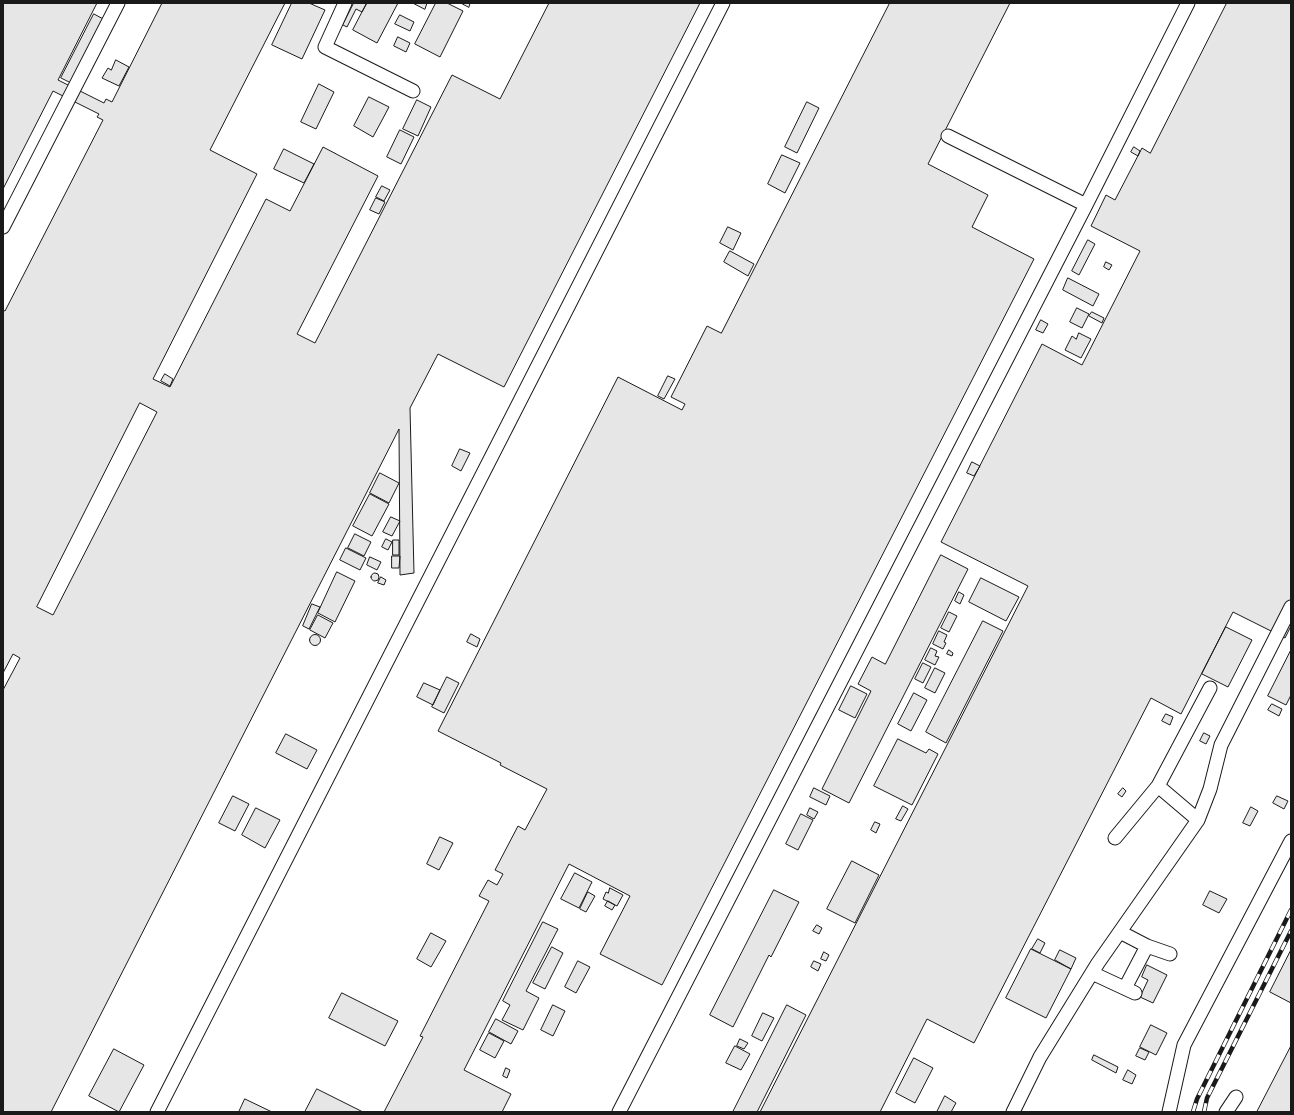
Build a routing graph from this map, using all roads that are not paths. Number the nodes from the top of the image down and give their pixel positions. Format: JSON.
{"nodes":[{"id":1,"x":118,"y":3,"type":"edge"},
{"id":2,"x":345,"y":3,"type":"edge"},
{"id":3,"x":723,"y":3,"type":"edge"},
{"id":4,"x":1188,"y":3,"type":"edge"},
{"id":5,"x":413,"y":91,"type":"dead end"},
{"id":6,"x":948,"y":136,"type":"dead end"},
{"id":7,"x":1086,"y":205,"type":"junction"},
{"id":8,"x":3,"y":227,"type":"edge"},
{"id":9,"x":1291,"y":607,"type":"edge"},
{"id":10,"x":1210,"y":688,"type":"dead end"},
{"id":11,"x":1158,"y":786,"type":"junction"},
{"id":12,"x":1198,"y":820,"type":"junction"},
{"id":13,"x":1115,"y":838,"type":"dead end"},
{"id":14,"x":1291,"y":841,"type":"edge"},
{"id":15,"x":1120,"y":932,"type":"junction"},
{"id":16,"x":1147,"y":946,"type":"junction"},
{"id":17,"x":1170,"y":954,"type":"dead end"},
{"id":18,"x":1092,"y":973,"type":"junction"},
{"id":19,"x":1236,"y":1097,"type":"dead end"},
{"id":20,"x":157,"y":1112,"type":"edge"},
{"id":21,"x":619,"y":1112,"type":"edge"},
{"id":22,"x":1013,"y":1112,"type":"edge"},
{"id":23,"x":1168,"y":1112,"type":"edge"},
{"id":24,"x":1226,"y":1112,"type":"edge"}],
"edges":[{"from":1,"to":8,"type":"lane"},
{"from":2,"to":5,"type":"lane"},
{"from":3,"to":20,"type":"lane"},
{"from":4,"to":7,"type":"lane"},
{"from":6,"to":7,"type":"lane"},
{"from":7,"to":21,"type":"lane"},
{"from":9,"to":12,"type":"lane"},
{"from":10,"to":11,"type":"lane"},
{"from":11,"to":12,"type":"lane"},
{"from":11,"to":13,"type":"lane"},
{"from":12,"to":15,"type":"lane"},
{"from":14,"to":23,"type":"lane"},
{"from":15,"to":16,"type":"lane"},
{"from":15,"to":18,"type":"lane"},
{"from":16,"to":17,"type":"lane"},
{"from":16,"to":18,"type":"lane"},
{"from":18,"to":22,"type":"lane"},
{"from":19,"to":24,"type":"lane"}]}
